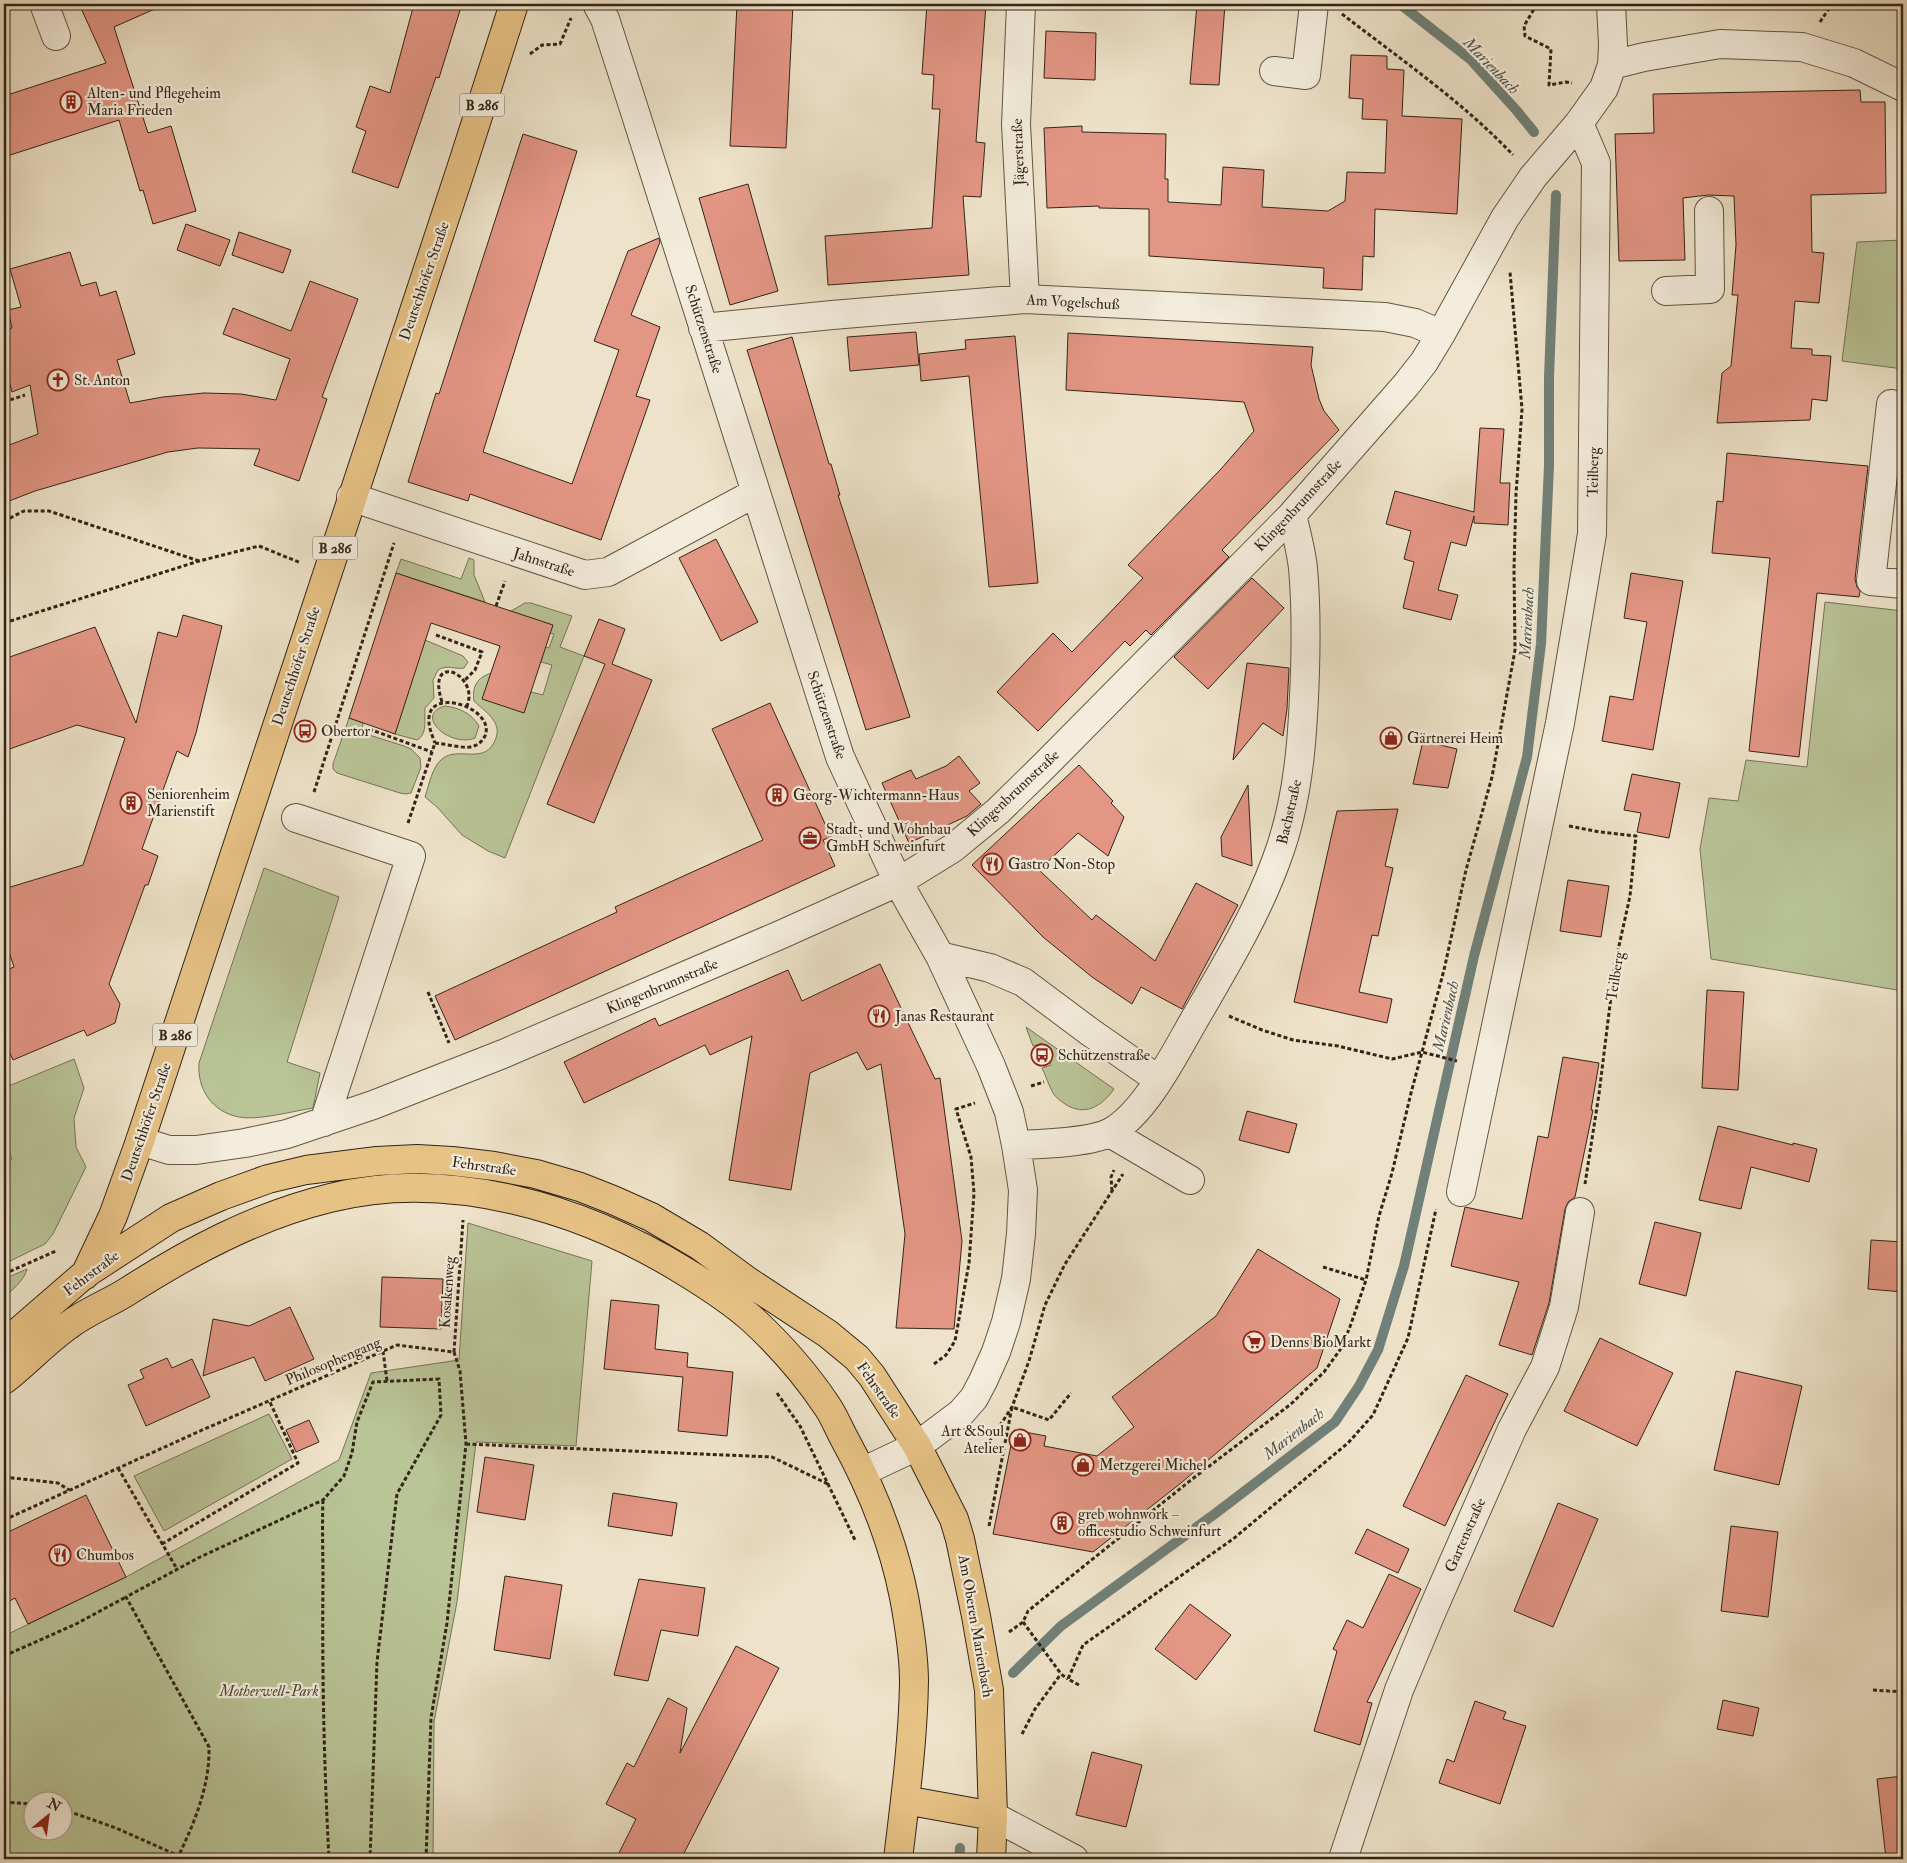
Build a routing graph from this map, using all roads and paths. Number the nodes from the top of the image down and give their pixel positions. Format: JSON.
{"nodes":[{"id":1,"x":44,"y":4,"type":"edge"},
{"id":2,"x":514,"y":4,"type":"edge"},
{"id":3,"x":1021,"y":4,"type":"edge"},
{"id":4,"x":1537,"y":4,"type":"edge"},
{"id":5,"x":1611,"y":4,"type":"edge"},
{"id":6,"x":585,"y":8,"type":"edge"},
{"id":7,"x":1326,"y":8,"type":"edge"},
{"id":8,"x":56,"y":36,"type":"dead end"},
{"id":9,"x":560,"y":44,"type":"dead end"},
{"id":10,"x":1612,"y":65,"type":"junction"},
{"id":11,"x":1274,"y":71,"type":"dead end"},
{"id":12,"x":1566,"y":82,"type":"dead end"},
{"id":13,"x":1903,"y":87,"type":"edge"},
{"id":14,"x":1579,"y":123,"type":"junction"},
{"id":15,"x":1533,"y":177,"type":"junction"},
{"id":16,"x":1709,"y":211,"type":"dead end"},
{"id":17,"x":1510,"y":268,"type":"dead end"},
{"id":18,"x":1666,"y":291,"type":"dead end"},
{"id":19,"x":1025,"y":299,"type":"junction"},
{"id":20,"x":703,"y":328,"type":"junction"},
{"id":21,"x":1441,"y":334,"type":"junction"},
{"id":22,"x":25,"y":395,"type":"dead end"},
{"id":23,"x":4,"y":402,"type":"edge"},
{"id":24,"x":1890,"y":404,"type":"dead end"},
{"id":25,"x":755,"y":493,"type":"junction"},
{"id":26,"x":352,"y":497,"type":"junction"},
{"id":27,"x":403,"y":514,"type":"junction"},
{"id":28,"x":1292,"y":515,"type":"junction"},
{"id":29,"x":4,"y":520,"type":"edge"},
{"id":30,"x":199,"y":561,"type":"junction"},
{"id":31,"x":301,"y":563,"type":"dead end"},
{"id":32,"x":1903,"y":584,"type":"edge"},
{"id":33,"x":4,"y":622,"type":"edge"},
{"id":34,"x":436,"y":635,"type":"dead end"},
{"id":35,"x":464,"y":681,"type":"junction"},
{"id":36,"x":442,"y":702,"type":"junction"},
{"id":37,"x":467,"y":706,"type":"junction"},
{"id":38,"x":369,"y":729,"type":"dead end"},
{"id":39,"x":435,"y":743,"type":"junction"},
{"id":40,"x":432,"y":752,"type":"junction"},
{"id":41,"x":300,"y":819,"type":"joint"},
{"id":42,"x":1541,"y":820,"type":"junction"},
{"id":43,"x":399,"y":852,"type":"junction"},
{"id":44,"x":898,"y":882,"type":"junction"},
{"id":45,"x":940,"y":956,"type":"junction"},
{"id":46,"x":428,"y":992,"type":"dead end"},
{"id":47,"x":1235,"y":1019,"type":"dead end"},
{"id":48,"x":1422,"y":1052,"type":"junction"},
{"id":49,"x":1459,"y":1062,"type":"dead end"},
{"id":50,"x":454,"y":1073,"type":"junction"},
{"id":51,"x":1159,"y":1080,"type":"junction"},
{"id":52,"x":956,"y":1109,"type":"dead end"},
{"id":53,"x":324,"y":1122,"type":"junction"},
{"id":54,"x":1110,"y":1133,"type":"junction"},
{"id":55,"x":140,"y":1142,"type":"junction"},
{"id":56,"x":1016,"y":1145,"type":"junction"},
{"id":57,"x":1190,"y":1180,"type":"dead end"},
{"id":58,"x":1112,"y":1191,"type":"dead end"},
{"id":59,"x":1461,"y":1192,"type":"joint"},
{"id":60,"x":1580,"y":1212,"type":"joint"},
{"id":61,"x":463,"y":1233,"type":"dead end"},
{"id":62,"x":56,"y":1251,"type":"dead end"},
{"id":63,"x":1323,"y":1267,"type":"dead end"},
{"id":64,"x":4,"y":1274,"type":"edge"},
{"id":65,"x":85,"y":1274,"type":"junction"},
{"id":66,"x":1366,"y":1280,"type":"junction"},
{"id":67,"x":1045,"y":1305,"type":"dead end"},
{"id":68,"x":70,"y":1324,"type":"junction"},
{"id":69,"x":4,"y":1344,"type":"edge"},
{"id":70,"x":383,"y":1351,"type":"junction"},
{"id":71,"x":454,"y":1352,"type":"junction"},
{"id":72,"x":934,"y":1364,"type":"dead end"},
{"id":73,"x":4,"y":1380,"type":"edge"},
{"id":74,"x":387,"y":1381,"type":"junction"},
{"id":75,"x":774,"y":1389,"type":"dead end"},
{"id":76,"x":1071,"y":1393,"type":"dead end"},
{"id":77,"x":270,"y":1400,"type":"junction"},
{"id":78,"x":466,"y":1444,"type":"junction"},
{"id":79,"x":917,"y":1446,"type":"junction"},
{"id":80,"x":118,"y":1468,"type":"junction"},
{"id":81,"x":862,"y":1472,"type":"junction"},
{"id":82,"x":4,"y":1477,"type":"edge"},
{"id":83,"x":829,"y":1484,"type":"junction"},
{"id":84,"x":69,"y":1490,"type":"junction"},
{"id":85,"x":323,"y":1500,"type":"junction"},
{"id":86,"x":4,"y":1520,"type":"edge"},
{"id":87,"x":987,"y":1534,"type":"dead end"},
{"id":88,"x":855,"y":1542,"type":"dead end"},
{"id":89,"x":162,"y":1544,"type":"junction"},
{"id":90,"x":177,"y":1569,"type":"junction"},
{"id":91,"x":126,"y":1597,"type":"junction"},
{"id":92,"x":1023,"y":1622,"type":"junction"},
{"id":93,"x":1008,"y":1633,"type":"dead end"},
{"id":94,"x":4,"y":1656,"type":"edge"},
{"id":95,"x":1061,"y":1674,"type":"junction"},
{"id":96,"x":1068,"y":1679,"type":"junction"},
{"id":97,"x":1079,"y":1685,"type":"dead end"},
{"id":98,"x":1873,"y":1690,"type":"dead end"},
{"id":99,"x":1903,"y":1692,"type":"edge"},
{"id":100,"x":1018,"y":1742,"type":"dead end"},
{"id":101,"x":905,"y":1800,"type":"junction"},
{"id":102,"x":4,"y":1802,"type":"edge"},
{"id":103,"x":22,"y":1803,"type":"edge"},
{"id":104,"x":72,"y":1813,"type":"edge"},
{"id":105,"x":993,"y":1816,"type":"junction"},
{"id":106,"x":178,"y":1857,"type":"edge"},
{"id":107,"x":329,"y":1859,"type":"edge"},
{"id":108,"x":370,"y":1859,"type":"edge"},
{"id":109,"x":426,"y":1859,"type":"edge"},
{"id":110,"x":898,"y":1859,"type":"edge"},
{"id":111,"x":991,"y":1859,"type":"edge"},
{"id":112,"x":1074,"y":1859,"type":"edge"},
{"id":113,"x":1343,"y":1859,"type":"edge"}],
"edges":[{"from":1,"to":8,"type":"street"},
{"from":2,"to":26,"type":"main road","name":"Deutschhöfer Straße","number":"B 286"},
{"from":3,"to":19,"type":"street","name":"Jägerstraße"},
{"from":4,"to":12,"type":"path"},
{"from":5,"to":10,"type":"street"},
{"from":6,"to":9,"type":"path"},
{"from":6,"to":20,"type":"street","name":"Schützenstraße"},
{"from":7,"to":11,"type":"street"},
{"from":7,"to":15,"type":"path"},
{"from":10,"to":13,"type":"street"},
{"from":10,"to":14,"type":"street","name":"Klingenbrunnstraße"},
{"from":14,"to":15,"type":"street","name":"Klingenbrunnstraße"},
{"from":14,"to":42,"type":"street","name":"Teilberg"},
{"from":15,"to":21,"type":"street","name":"Klingenbrunnstraße"},
{"from":16,"to":18,"type":"street"},
{"from":17,"to":48,"type":"path"},
{"from":19,"to":20,"type":"street","name":"Am Vogelschuß"},
{"from":19,"to":21,"type":"street","name":"Am Vogelschuß"},
{"from":20,"to":25,"type":"street","name":"Schützenstraße"},
{"from":21,"to":28,"type":"street","name":"Klingenbrunnstraße"},
{"from":22,"to":23,"type":"path"},
{"from":24,"to":32,"type":"street"},
{"from":25,"to":27,"type":"street","name":"Jahnstraße"},
{"from":25,"to":44,"type":"street","name":"Schützenstraße"},
{"from":26,"to":27,"type":"street","name":"Jahnstraße"},
{"from":26,"to":55,"type":"main road","name":"Deutschhöfer Straße","number":"B 286"},
{"from":27,"to":41,"type":"path"},
{"from":28,"to":44,"type":"street","name":"Klingenbrunnstraße"},
{"from":28,"to":51,"type":"street","name":"Bachstraße"},
{"from":29,"to":30,"type":"path"},
{"from":30,"to":31,"type":"path"},
{"from":30,"to":33,"type":"path"},
{"from":34,"to":35,"type":"path"},
{"from":35,"to":36,"type":"path"},
{"from":35,"to":37,"type":"path"},
{"from":36,"to":37,"type":"path"},
{"from":36,"to":39,"type":"path"},
{"from":37,"to":39,"type":"path"},
{"from":38,"to":40,"type":"path"},
{"from":39,"to":40,"type":"path"},
{"from":40,"to":43,"type":"path"},
{"from":41,"to":43,"type":"street"},
{"from":42,"to":59,"type":"street","name":"Teilberg"},
{"from":42,"to":60,"type":"path","name":"Teilberg"},
{"from":43,"to":53,"type":"street"},
{"from":44,"to":45,"type":"street","name":"Schützenstraße"},
{"from":44,"to":50,"type":"street","name":"Klingenbrunnstraße"},
{"from":45,"to":51,"type":"street"},
{"from":45,"to":56,"type":"street","name":"Schützenstraße"},
{"from":46,"to":50,"type":"path"},
{"from":47,"to":48,"type":"path"},
{"from":48,"to":49,"type":"path"},
{"from":48,"to":66,"type":"path"},
{"from":50,"to":53,"type":"street","name":"Klingenbrunnstraße"},
{"from":51,"to":54,"type":"street","name":"Bachstraße"},
{"from":52,"to":72,"type":"path"},
{"from":53,"to":55,"type":"street","name":"Klingenbrunnstraße"},
{"from":54,"to":56,"type":"street","name":"Bachstraße"},
{"from":54,"to":57,"type":"street"},
{"from":55,"to":65,"type":"main road","name":"Deutschhöfer Straße","number":"B 286"},
{"from":56,"to":79,"type":"street","name":"Schützenstraße"},
{"from":58,"to":67,"type":"path"},
{"from":59,"to":96,"type":"path"},
{"from":60,"to":113,"type":"street","name":"Gartenstraße"},
{"from":61,"to":71,"type":"path","name":"Kosakenweg"},
{"from":62,"to":64,"type":"path"},
{"from":63,"to":66,"type":"path"},
{"from":65,"to":68,"type":"main road","name":"Deutschhöfer Straße","number":"B 286"},
{"from":65,"to":69,"type":"main road","name":"Fehrstraße","number":"B 286"},
{"from":65,"to":79,"type":"main road","name":"Fehrstraße"},
{"from":66,"to":92,"type":"path"},
{"from":68,"to":73,"type":"main road","name":"Fehrstraße"},
{"from":68,"to":81,"type":"main road","name":"Fehrstraße"},
{"from":70,"to":71,"type":"path","name":"Philosophengang"},
{"from":70,"to":74,"type":"path"},
{"from":70,"to":77,"type":"path","name":"Philosophengang"},
{"from":71,"to":78,"type":"path"},
{"from":74,"to":85,"type":"path"},
{"from":74,"to":108,"type":"path"},
{"from":75,"to":83,"type":"path"},
{"from":76,"to":87,"type":"path"},
{"from":77,"to":80,"type":"path","name":"Philosophengang"},
{"from":77,"to":89,"type":"path"},
{"from":78,"to":83,"type":"path"},
{"from":78,"to":109,"type":"path"},
{"from":79,"to":81,"type":"street","name":"Schützenstraße"},
{"from":79,"to":105,"type":"main road","name":"Am Oberen Marienbach"},
{"from":80,"to":84,"type":"path","name":"Philosophengang"},
{"from":80,"to":89,"type":"path"},
{"from":81,"to":101,"type":"main road"},
{"from":82,"to":84,"type":"path"},
{"from":83,"to":88,"type":"path"},
{"from":84,"to":86,"type":"path","name":"Philosophengang"},
{"from":85,"to":90,"type":"path"},
{"from":85,"to":107,"type":"path"},
{"from":89,"to":90,"type":"path"},
{"from":90,"to":91,"type":"path"},
{"from":91,"to":94,"type":"path"},
{"from":91,"to":106,"type":"path"},
{"from":92,"to":93,"type":"path"},
{"from":92,"to":95,"type":"path"},
{"from":95,"to":96,"type":"path"},
{"from":95,"to":100,"type":"path"},
{"from":96,"to":97,"type":"path"},
{"from":98,"to":99,"type":"path"},
{"from":101,"to":105,"type":"main road"},
{"from":101,"to":110,"type":"main road"},
{"from":102,"to":103,"type":"path"},
{"from":104,"to":106,"type":"path"},
{"from":105,"to":111,"type":"main road","name":"Am Oberen Marienbach"},
{"from":105,"to":112,"type":"street"}]}
